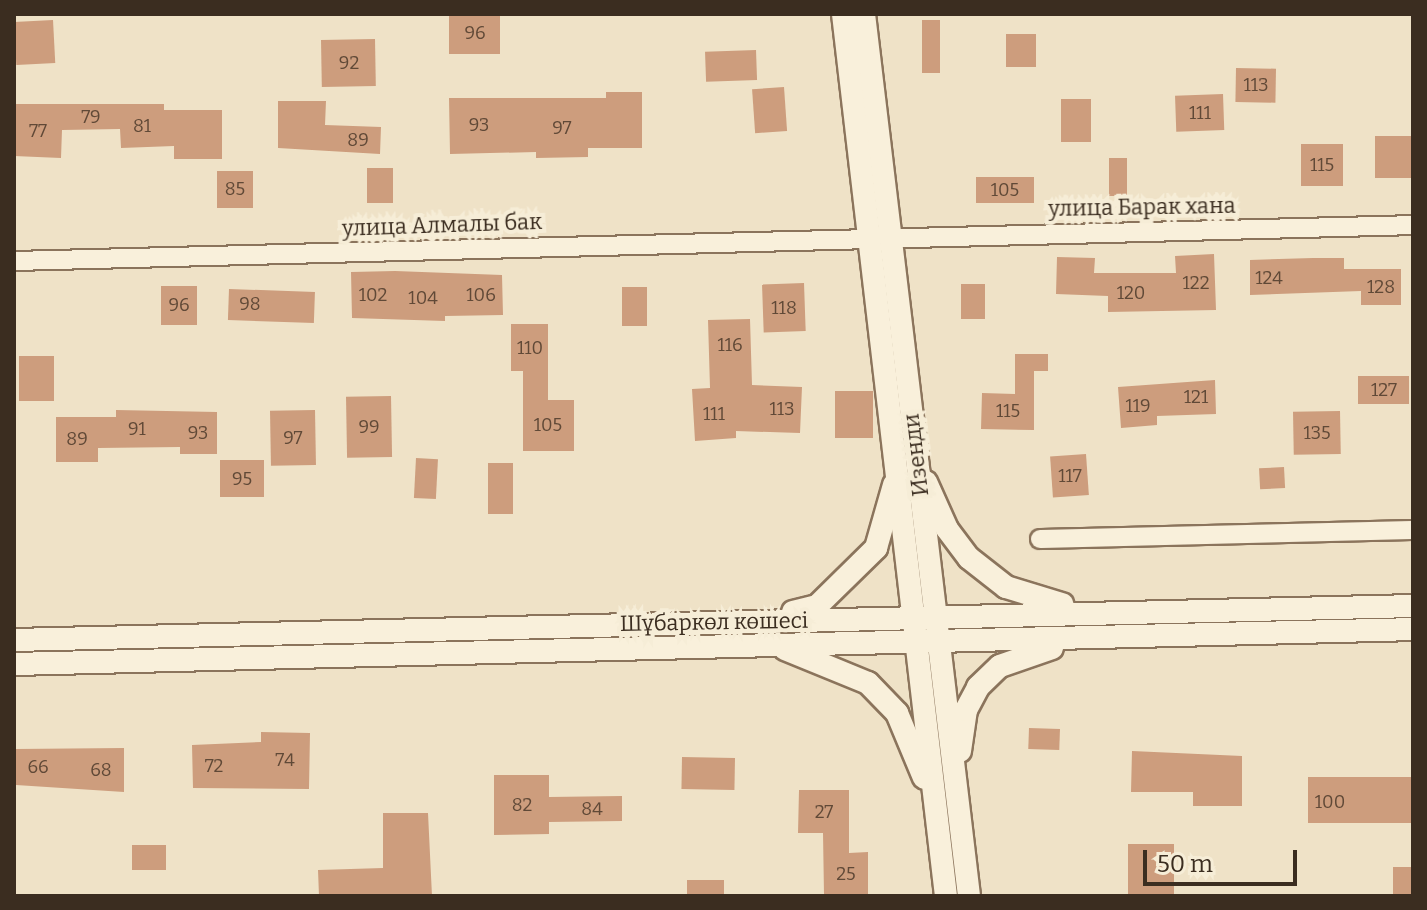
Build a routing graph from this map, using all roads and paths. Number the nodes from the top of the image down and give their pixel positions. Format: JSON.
{"nodes":[{"id":1,"x":843,"y":14,"type":"edge"},
{"id":2,"x":864,"y":14,"type":"edge"},
{"id":3,"x":1413,"y":225,"type":"edge"},
{"id":4,"x":881,"y":236,"type":"junction"},
{"id":5,"x":14,"y":261,"type":"edge"},
{"id":6,"x":907,"y":464,"type":"junction"},
{"id":7,"x":1413,"y":530,"type":"edge"},
{"id":8,"x":1040,"y":539,"type":"dead end"},
{"id":9,"x":1413,"y":606,"type":"edge"},
{"id":10,"x":1094,"y":610,"type":"junction"},
{"id":11,"x":926,"y":629,"type":"junction"},
{"id":12,"x":1413,"y":629,"type":"edge"},
{"id":13,"x":759,"y":632,"type":"junction"},
{"id":14,"x":1093,"y":639,"type":"junction"},
{"id":15,"x":14,"y":640,"type":"edge"},
{"id":16,"x":14,"y":664,"type":"edge"},
{"id":17,"x":957,"y":801,"type":"junction"},
{"id":18,"x":937,"y":813,"type":"junction"},
{"id":19,"x":946,"y":896,"type":"edge"},
{"id":20,"x":969,"y":896,"type":"edge"}],
"edges":[{"from":1,"to":4,"type":"street","name":"Изенди"},
{"from":2,"to":4,"type":"street","name":"Изенди"},
{"from":3,"to":4,"type":"street","name":"улица Барак хана"},
{"from":4,"to":5,"type":"street","name":"улица Алмалы бак"},
{"from":4,"to":6,"type":"street","name":"Изенди"},
{"from":6,"to":10,"type":"street"},
{"from":6,"to":11,"type":"street","name":"Изенди"},
{"from":6,"to":13,"type":"street"},
{"from":7,"to":8,"type":"street"},
{"from":9,"to":10,"type":"street","name":"Шұбаркөл көшесі"},
{"from":10,"to":11,"type":"street","name":"Шұбаркөл көшесі"},
{"from":11,"to":13,"type":"street","name":"Шұбаркөл көшесі"},
{"from":11,"to":14,"type":"street","name":"Шұбаркөл көшесі"},
{"from":11,"to":17,"type":"street","name":"Изенди"},
{"from":11,"to":18,"type":"street","name":"Изенди"},
{"from":12,"to":14,"type":"street","name":"Шұбаркөл көшесі"},
{"from":13,"to":15,"type":"street","name":"Шұбаркөл көшесі"},
{"from":13,"to":16,"type":"street","name":"Шұбаркөл көшесі"},
{"from":13,"to":18,"type":"street"},
{"from":14,"to":17,"type":"street"},
{"from":17,"to":20,"type":"street","name":"Изенди"},
{"from":18,"to":19,"type":"street","name":"Изенди"}]}
